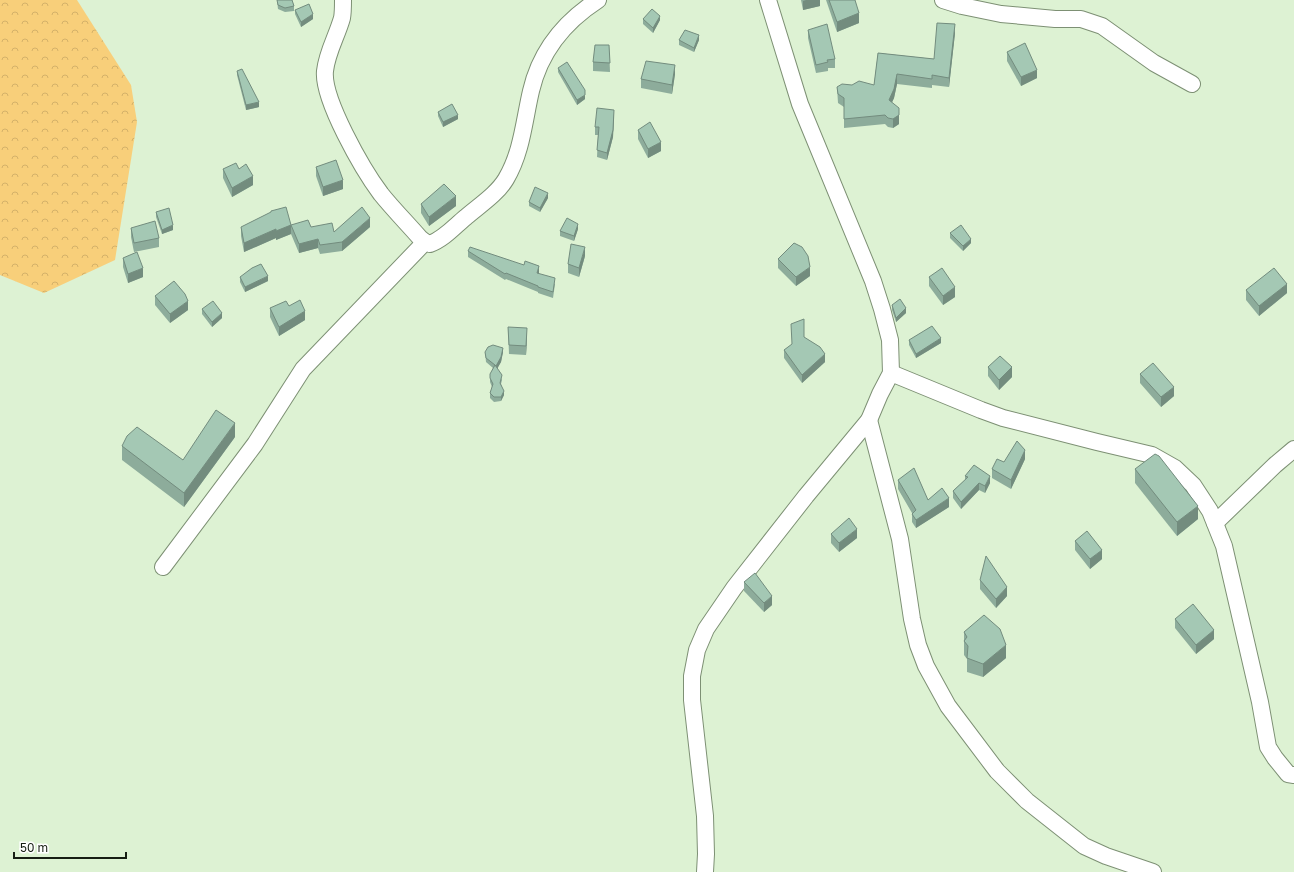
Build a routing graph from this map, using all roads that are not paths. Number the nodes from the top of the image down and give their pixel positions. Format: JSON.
{"nodes":[{"id":1,"x":343,"y":0,"type":"edge"},
{"id":2,"x":598,"y":0,"type":"edge"},
{"id":3,"x":768,"y":0,"type":"edge"},
{"id":4,"x":943,"y":0,"type":"edge"},
{"id":5,"x":1192,"y":84,"type":"dead end"},
{"id":6,"x":425,"y":242,"type":"junction"},
{"id":7,"x":891,"y":373,"type":"junction"},
{"id":8,"x":869,"y":420,"type":"junction"},
{"id":9,"x":1294,"y":449,"type":"edge"},
{"id":10,"x":1214,"y":523,"type":"junction"},
{"id":11,"x":164,"y":567,"type":"dead end"},
{"id":12,"x":1294,"y":775,"type":"edge"},
{"id":13,"x":705,"y":872,"type":"edge"},
{"id":14,"x":1153,"y":872,"type":"edge"}],
"edges":[{"from":1,"to":6,"type":"street"},
{"from":2,"to":6,"type":"street"},
{"from":3,"to":7,"type":"street"},
{"from":4,"to":5,"type":"street"},
{"from":6,"to":11,"type":"street"},
{"from":7,"to":8,"type":"street"},
{"from":7,"to":10,"type":"street"},
{"from":8,"to":13,"type":"street"},
{"from":8,"to":14,"type":"street"},
{"from":9,"to":10,"type":"street"},
{"from":10,"to":12,"type":"street"}]}
